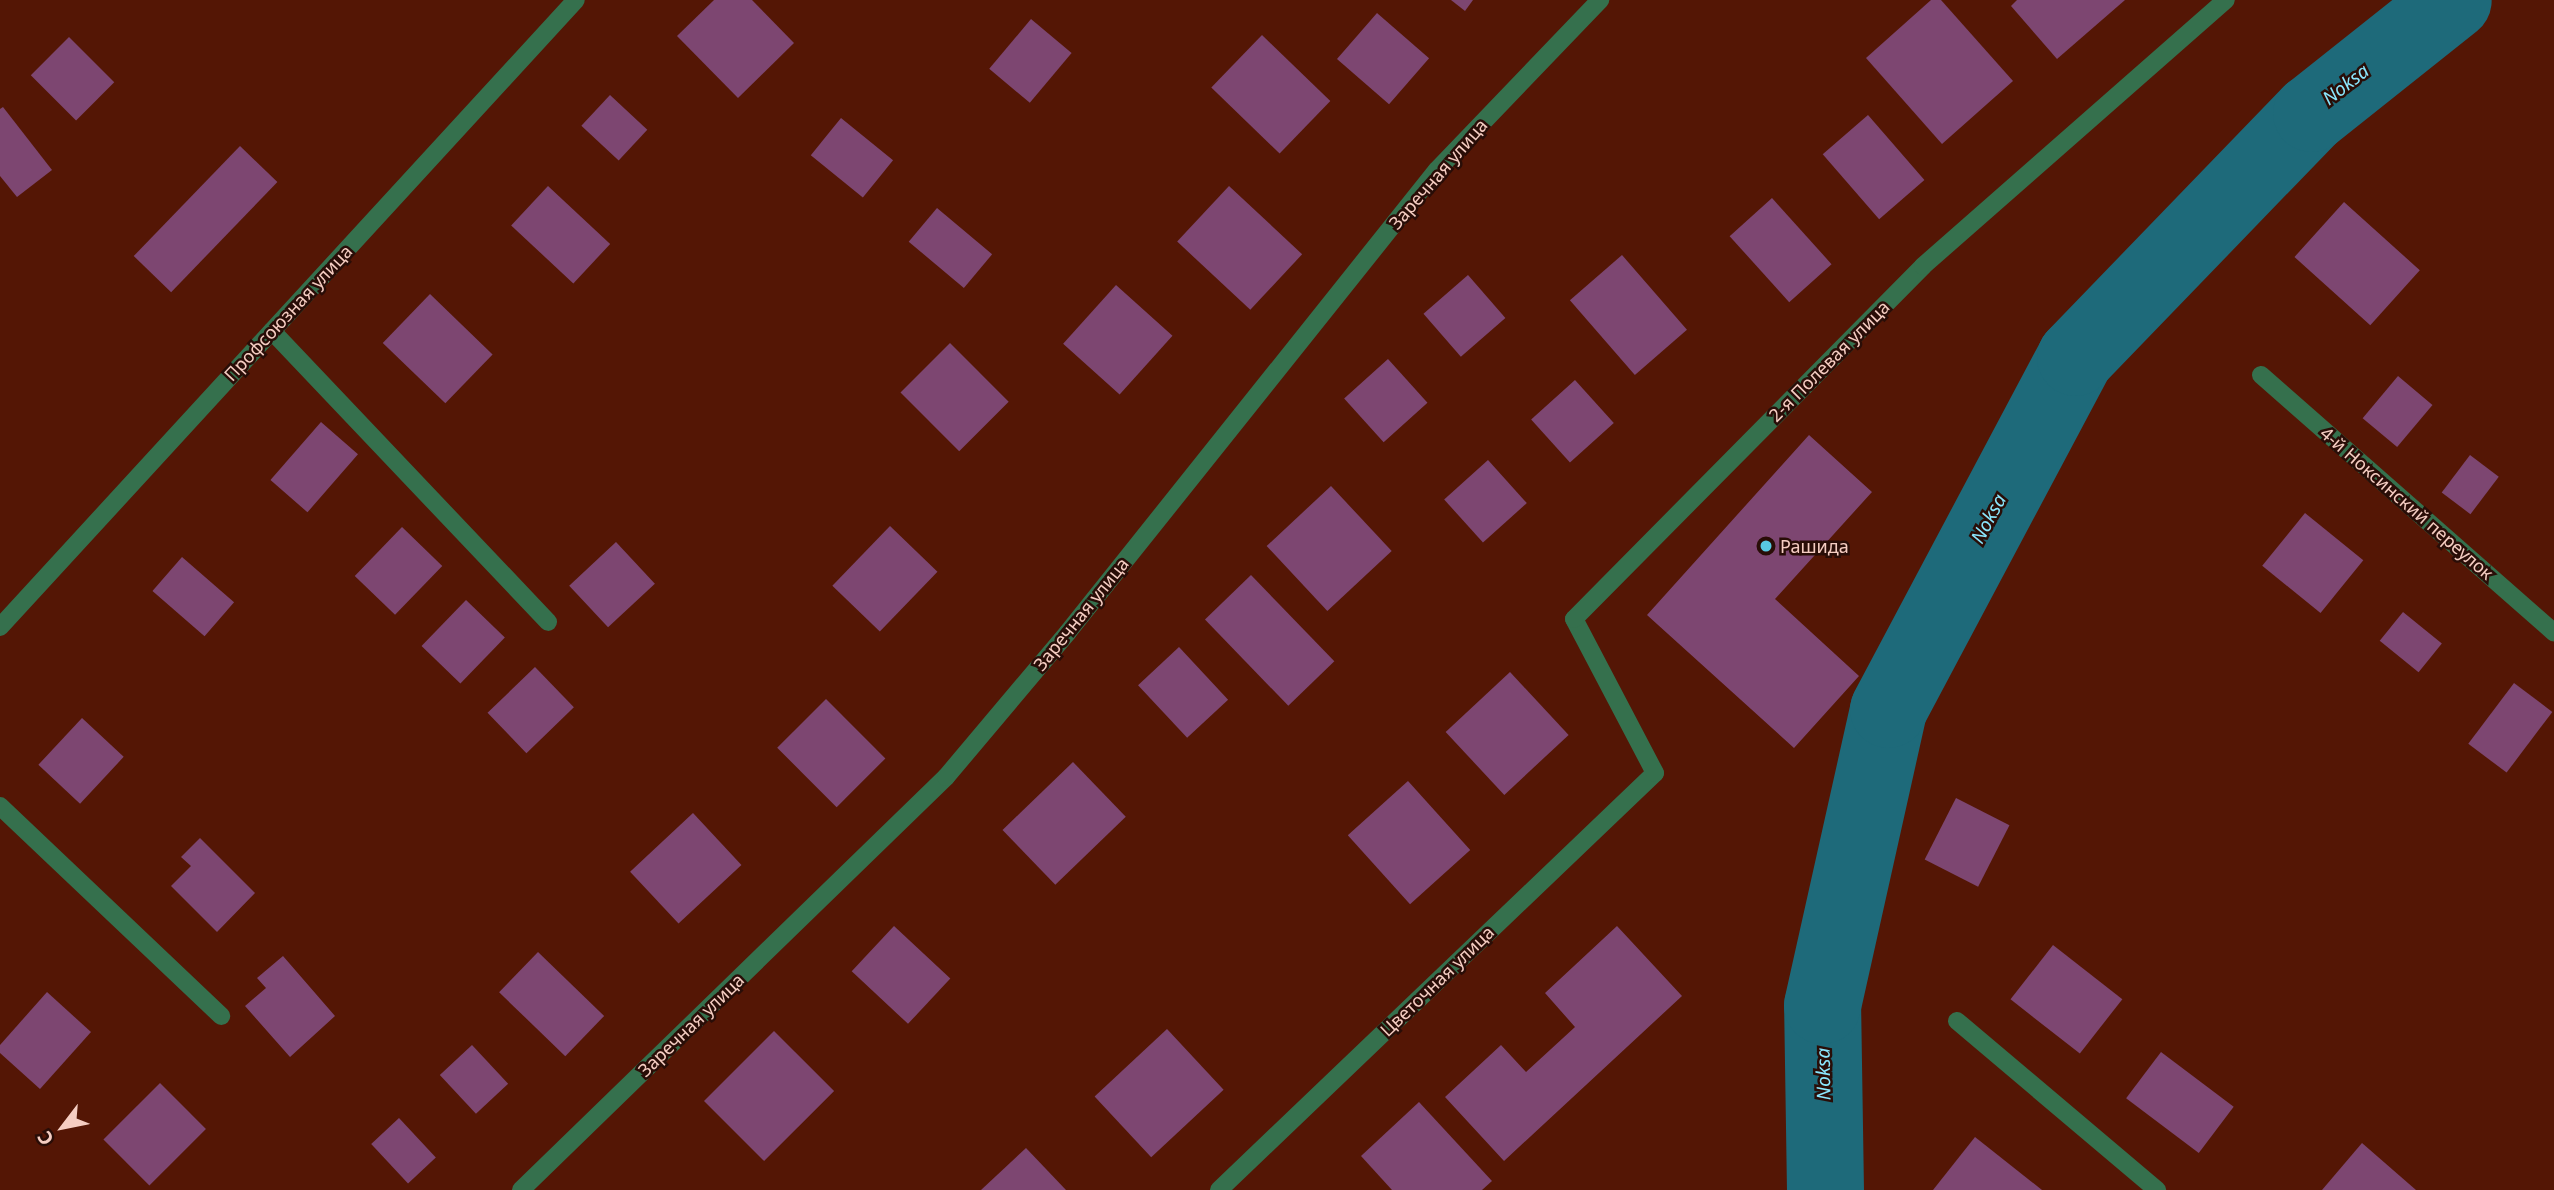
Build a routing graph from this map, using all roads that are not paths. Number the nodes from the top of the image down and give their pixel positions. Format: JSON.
{"nodes":[{"id":1,"x":576,"y":0,"type":"edge"},
{"id":2,"x":1600,"y":0,"type":"edge"},
{"id":3,"x":2226,"y":0,"type":"edge"},
{"id":4,"x":272,"y":331,"type":"junction"},
{"id":5,"x":2260,"y":375,"type":"dead end"},
{"id":6,"x":548,"y":622,"type":"dead end"},
{"id":7,"x":0,"y":627,"type":"edge"},
{"id":8,"x":2554,"y":632,"type":"edge"},
{"id":9,"x":1655,"y":773,"type":"joint"},
{"id":10,"x":0,"y":806,"type":"edge"},
{"id":11,"x":221,"y":1016,"type":"dead end"},
{"id":12,"x":1957,"y":1021,"type":"dead end"},
{"id":13,"x":520,"y":1190,"type":"edge"},
{"id":14,"x":1219,"y":1190,"type":"edge"},
{"id":15,"x":2157,"y":1190,"type":"edge"}],
"edges":[{"from":1,"to":4,"type":"street","name":"Профсоюзная улица"},
{"from":2,"to":13,"type":"street","name":"Заречная улица"},
{"from":3,"to":9,"type":"street","name":"2-я Полевая улица"},
{"from":4,"to":6,"type":"street"},
{"from":4,"to":7,"type":"street","name":"Профсоюзная улица"},
{"from":5,"to":8,"type":"street","name":"4-й Ноксинский переулок"},
{"from":9,"to":14,"type":"street","name":"Цветочная улица"},
{"from":10,"to":11,"type":"street"},
{"from":12,"to":15,"type":"street"}]}
